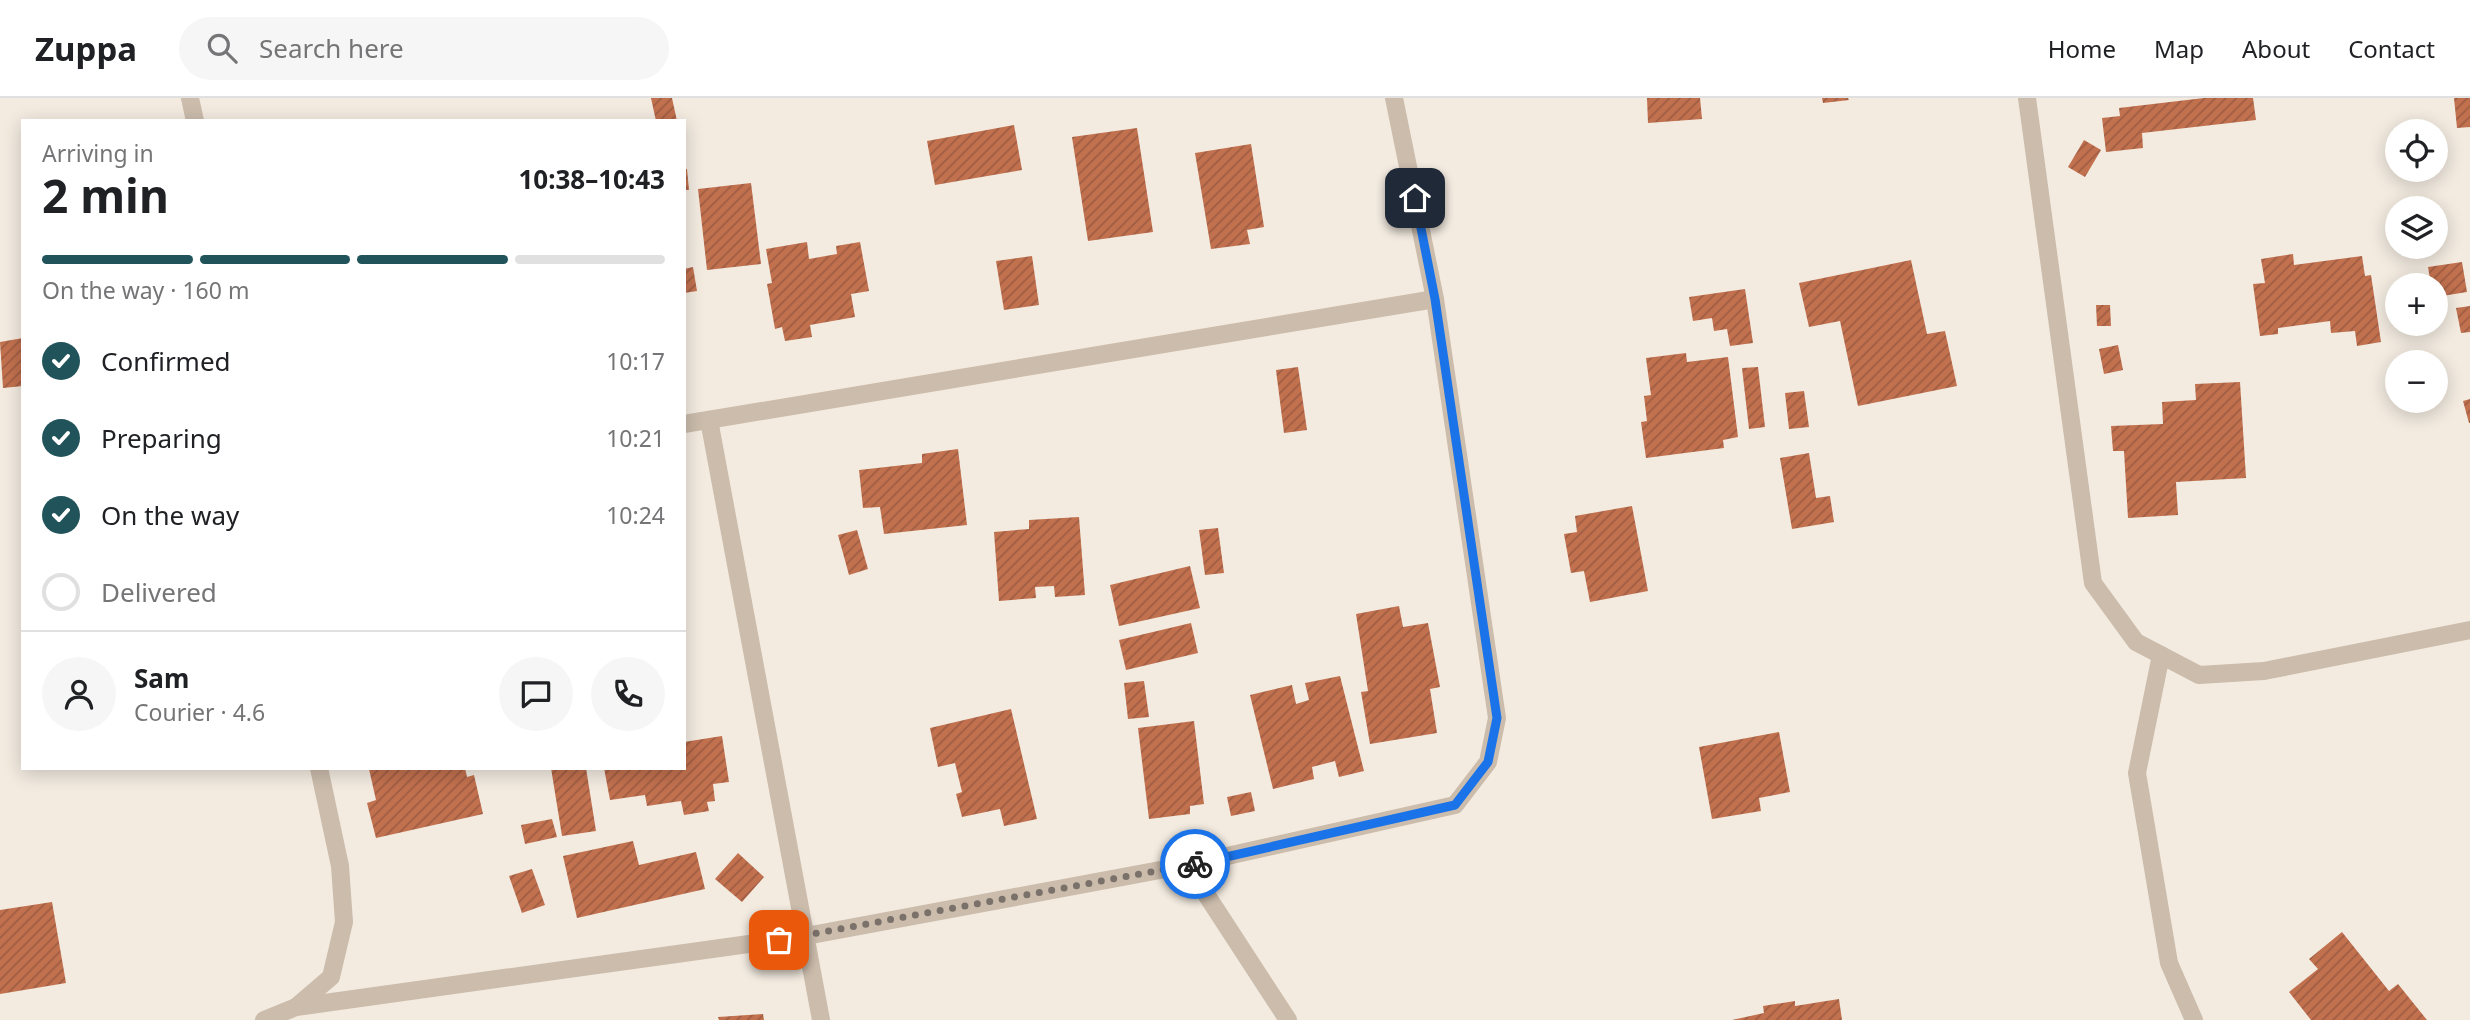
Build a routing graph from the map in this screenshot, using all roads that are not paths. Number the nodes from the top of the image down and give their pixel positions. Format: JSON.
{"nodes":[{"id":1,"x":190,"y":98,"type":"edge"},
{"id":2,"x":1394,"y":98,"type":"edge"},
{"id":3,"x":2027,"y":98,"type":"edge"},
{"id":4,"x":195,"y":119,"type":"edge"},
{"id":5,"x":1435,"y":299,"type":"junction"},
{"id":6,"x":709,"y":420,"type":"junction"},
{"id":7,"x":686,"y":425,"type":"edge"},
{"id":8,"x":2470,"y":630,"type":"edge"},
{"id":9,"x":2161,"y":655,"type":"junction"},
{"id":10,"x":320,"y":770,"type":"edge"},
{"id":11,"x":1187,"y":866,"type":"junction"},
{"id":12,"x":806,"y":936,"type":"junction"},
{"id":13,"x":296,"y":1007,"type":"junction"},
{"id":14,"x":264,"y":1020,"type":"edge"},
{"id":15,"x":821,"y":1020,"type":"edge"},
{"id":16,"x":1288,"y":1020,"type":"edge"},
{"id":17,"x":2194,"y":1020,"type":"edge"}],
"edges":[{"from":1,"to":4,"type":"street"},
{"from":2,"to":5,"type":"street"},
{"from":3,"to":9,"type":"street"},
{"from":5,"to":6,"type":"street"},
{"from":5,"to":11,"type":"street"},
{"from":6,"to":7,"type":"street"},
{"from":6,"to":12,"type":"street"},
{"from":8,"to":9,"type":"street"},
{"from":9,"to":17,"type":"street"},
{"from":10,"to":13,"type":"street"},
{"from":11,"to":12,"type":"street"},
{"from":11,"to":16,"type":"street"},
{"from":12,"to":13,"type":"street"},
{"from":12,"to":15,"type":"street"},
{"from":13,"to":14,"type":"street"}]}
